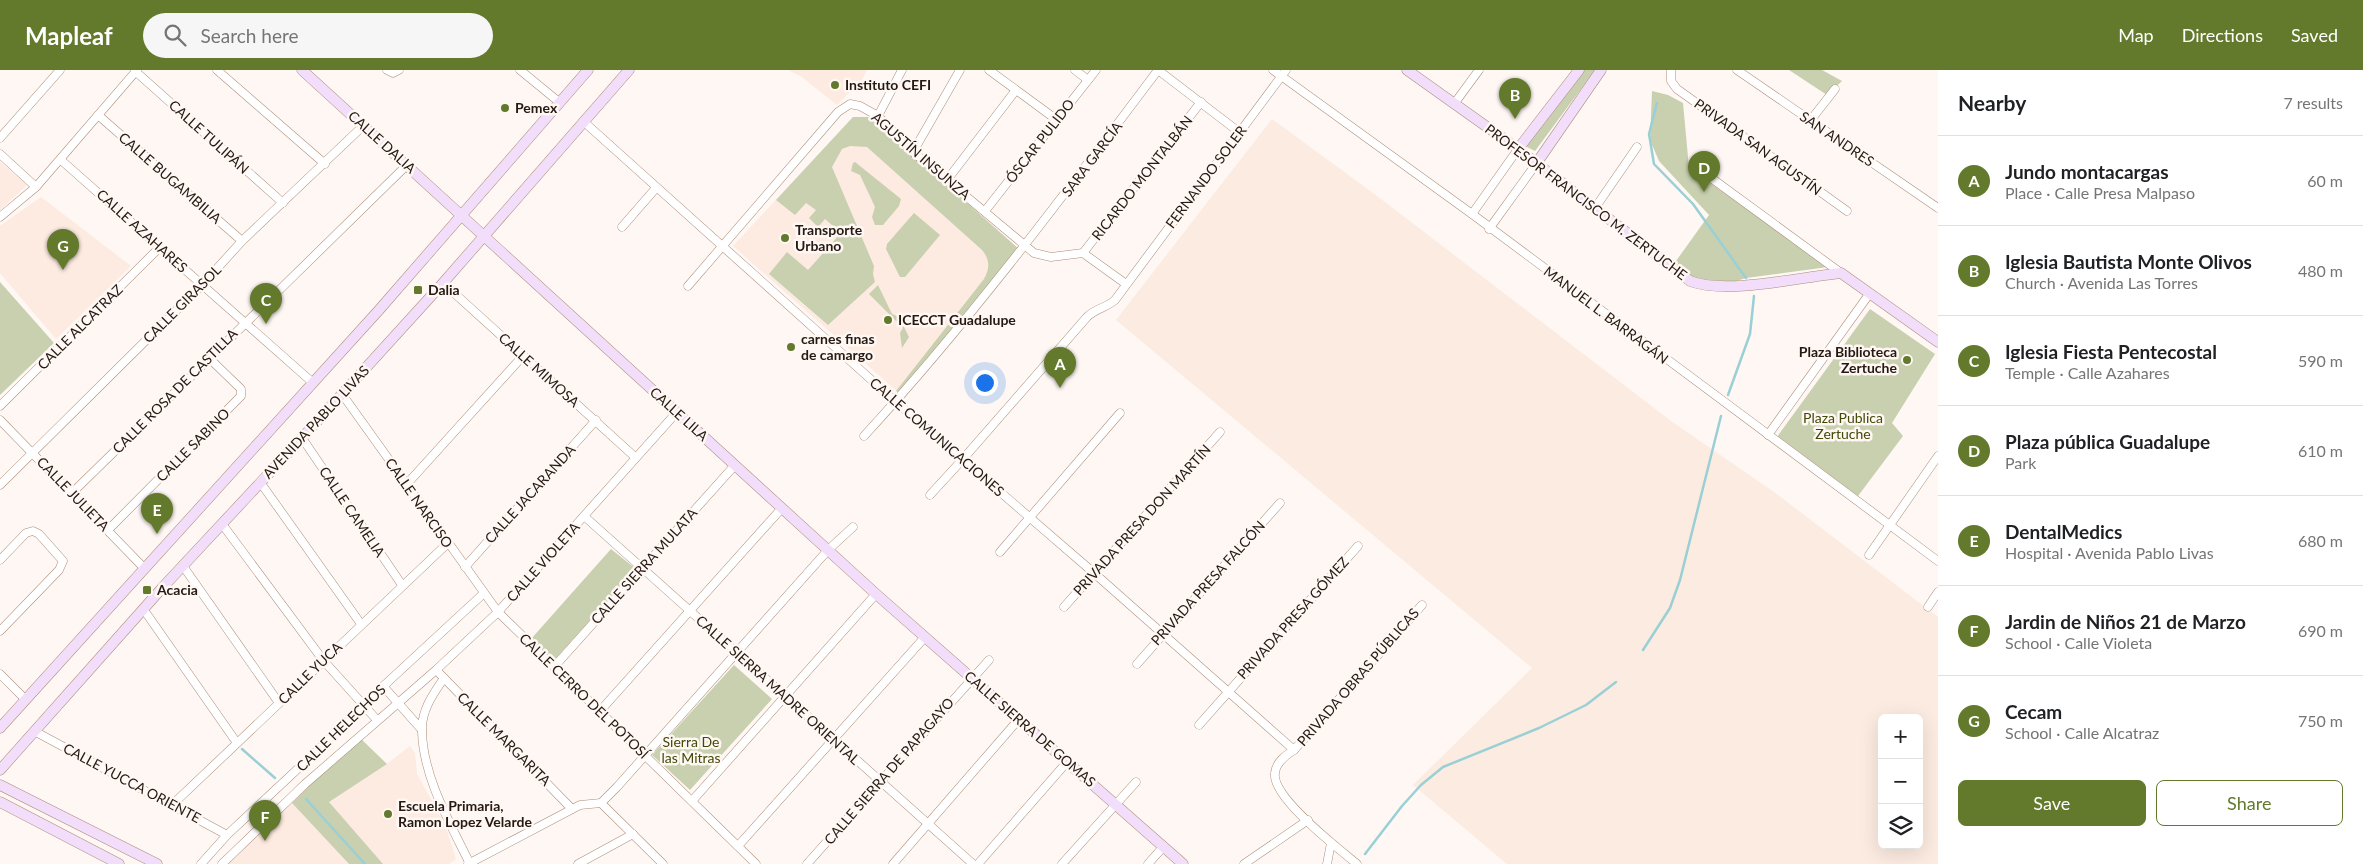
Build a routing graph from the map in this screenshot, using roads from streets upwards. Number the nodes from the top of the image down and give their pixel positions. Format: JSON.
{"nodes":[{"id":1,"x":60,"y":70,"type":"edge"},
{"id":2,"x":217,"y":70,"type":"edge"},
{"id":3,"x":302,"y":70,"type":"edge"},
{"id":4,"x":588,"y":70,"type":"edge"},
{"id":5,"x":629,"y":70,"type":"edge"},
{"id":6,"x":902,"y":70,"type":"edge"},
{"id":7,"x":960,"y":70,"type":"edge"},
{"id":8,"x":989,"y":70,"type":"edge"},
{"id":9,"x":1075,"y":70,"type":"edge"},
{"id":10,"x":1096,"y":70,"type":"edge"},
{"id":11,"x":1158,"y":70,"type":"edge"},
{"id":12,"x":1273,"y":70,"type":"edge"},
{"id":13,"x":1407,"y":70,"type":"edge"},
{"id":14,"x":1479,"y":70,"type":"edge"},
{"id":15,"x":1579,"y":70,"type":"edge"},
{"id":16,"x":1601,"y":70,"type":"edge"},
{"id":17,"x":1671,"y":70,"type":"edge"},
{"id":18,"x":1737,"y":70,"type":"edge"},
{"id":19,"x":136,"y":71,"type":"edge"},
{"id":20,"x":522,"y":71,"type":"edge"},
{"id":21,"x":1284,"y":73,"type":"edge"},
{"id":22,"x":1088,"y":80,"type":"junction"},
{"id":23,"x":1016,"y":90,"type":"junction"},
{"id":24,"x":1835,"y":90,"type":"dead end"},
{"id":25,"x":558,"y":102,"type":"junction"},
{"id":26,"x":1201,"y":102,"type":"junction"},
{"id":27,"x":1454,"y":104,"type":"junction"},
{"id":28,"x":98,"y":115,"type":"junction"},
{"id":29,"x":878,"y":116,"type":"junction"},
{"id":30,"x":1057,"y":120,"type":"junction"},
{"id":31,"x":584,"y":121,"type":"junction"},
{"id":32,"x":1810,"y":121,"type":"junction"},
{"id":33,"x":364,"y":125,"type":"junction"},
{"id":34,"x":1239,"y":132,"type":"junction"},
{"id":35,"x":0,"y":138,"type":"edge"},
{"id":36,"x":1637,"y":147,"type":"dead end"},
{"id":37,"x":1518,"y":149,"type":"junction"},
{"id":38,"x":913,"y":152,"type":"junction"},
{"id":39,"x":0,"y":154,"type":"edge"},
{"id":40,"x":62,"y":160,"type":"junction"},
{"id":41,"x":325,"y":164,"type":"junction"},
{"id":42,"x":408,"y":164,"type":"junction"},
{"id":43,"x":1536,"y":164,"type":"junction"},
{"id":44,"x":947,"y":180,"type":"junction"},
{"id":45,"x":1714,"y":180,"type":"dead end"},
{"id":46,"x":36,"y":187,"type":"junction"},
{"id":47,"x":656,"y":188,"type":"junction"},
{"id":48,"x":283,"y":203,"type":"junction"},
{"id":49,"x":1595,"y":208,"type":"junction"},
{"id":50,"x":1938,"y":208,"type":"edge"},
{"id":51,"x":985,"y":211,"type":"junction"},
{"id":52,"x":1846,"y":211,"type":"dead end"},
{"id":53,"x":1472,"y":214,"type":"junction"},
{"id":54,"x":461,"y":215,"type":"junction"},
{"id":55,"x":0,"y":217,"type":"edge"},
{"id":56,"x":622,"y":227,"type":"dead end"},
{"id":57,"x":1489,"y":229,"type":"junction"},
{"id":58,"x":483,"y":235,"type":"junction"},
{"id":59,"x":242,"y":241,"type":"junction"},
{"id":60,"x":723,"y":246,"type":"junction"},
{"id":61,"x":160,"y":247,"type":"junction"},
{"id":62,"x":1025,"y":247,"type":"junction"},
{"id":63,"x":1083,"y":253,"type":"junction"},
{"id":64,"x":1842,"y":273,"type":"junction"},
{"id":65,"x":442,"y":283,"type":"junction"},
{"id":66,"x":1126,"y":284,"type":"junction"},
{"id":67,"x":202,"y":285,"type":"junction"},
{"id":68,"x":688,"y":286,"type":"dead end"},
{"id":69,"x":1870,"y":293,"type":"junction"},
{"id":70,"x":245,"y":322,"type":"junction"},
{"id":71,"x":1938,"y":342,"type":"edge"},
{"id":72,"x":522,"y":357,"type":"junction"},
{"id":73,"x":209,"y":358,"type":"junction"},
{"id":74,"x":312,"y":382,"type":"junction"},
{"id":75,"x":342,"y":394,"type":"junction"},
{"id":76,"x":896,"y":402,"type":"junction"},
{"id":77,"x":0,"y":406,"type":"edge"},
{"id":78,"x":677,"y":412,"type":"junction"},
{"id":79,"x":1120,"y":413,"type":"dead end"},
{"id":80,"x":0,"y":420,"type":"edge"},
{"id":81,"x":596,"y":420,"type":"junction"},
{"id":82,"x":1220,"y":432,"type":"dead end"},
{"id":83,"x":1768,"y":435,"type":"junction"},
{"id":84,"x":864,"y":436,"type":"dead end"},
{"id":85,"x":302,"y":438,"type":"junction"},
{"id":86,"x":32,"y":452,"type":"junction"},
{"id":87,"x":1938,"y":456,"type":"edge"},
{"id":88,"x":636,"y":457,"type":"junction"},
{"id":89,"x":964,"y":459,"type":"junction"},
{"id":90,"x":734,"y":465,"type":"junction"},
{"id":91,"x":260,"y":482,"type":"junction"},
{"id":92,"x":0,"y":485,"type":"edge"},
{"id":93,"x":406,"y":485,"type":"junction"},
{"id":94,"x":72,"y":493,"type":"junction"},
{"id":95,"x":930,"y":495,"type":"dead end"},
{"id":96,"x":1280,"y":503,"type":"dead end"},
{"id":97,"x":782,"y":508,"type":"junction"},
{"id":98,"x":584,"y":516,"type":"junction"},
{"id":99,"x":1030,"y":516,"type":"junction"},
{"id":100,"x":222,"y":524,"type":"junction"},
{"id":101,"x":1889,"y":525,"type":"junction"},
{"id":102,"x":853,"y":527,"type":"dead end"},
{"id":103,"x":108,"y":530,"type":"junction"},
{"id":104,"x":448,"y":543,"type":"junction"},
{"id":105,"x":1358,"y":546,"type":"dead end"},
{"id":106,"x":828,"y":550,"type":"junction"},
{"id":107,"x":1000,"y":552,"type":"dead end"},
{"id":108,"x":1869,"y":555,"type":"dead end"},
{"id":109,"x":0,"y":560,"type":"edge"},
{"id":110,"x":1938,"y":562,"type":"edge"},
{"id":111,"x":183,"y":566,"type":"junction"},
{"id":112,"x":465,"y":567,"type":"junction"},
{"id":113,"x":642,"y":568,"type":"junction"},
{"id":114,"x":145,"y":569,"type":"junction"},
{"id":115,"x":1094,"y":573,"type":"junction"},
{"id":116,"x":402,"y":585,"type":"junction"},
{"id":117,"x":1938,"y":592,"type":"edge"},
{"id":118,"x":484,"y":594,"type":"junction"},
{"id":119,"x":876,"y":594,"type":"junction"},
{"id":120,"x":1422,"y":605,"type":"dead end"},
{"id":121,"x":1064,"y":607,"type":"dead end"},
{"id":122,"x":1928,"y":607,"type":"dead end"},
{"id":123,"x":144,"y":610,"type":"junction"},
{"id":124,"x":689,"y":610,"type":"junction"},
{"id":125,"x":498,"y":612,"type":"junction"},
{"id":126,"x":361,"y":624,"type":"junction"},
{"id":127,"x":0,"y":631,"type":"edge"},
{"id":128,"x":1164,"y":633,"type":"junction"},
{"id":129,"x":925,"y":637,"type":"junction"},
{"id":130,"x":737,"y":653,"type":"junction"},
{"id":131,"x":323,"y":660,"type":"junction"},
{"id":132,"x":989,"y":660,"type":"dead end"},
{"id":133,"x":1137,"y":664,"type":"dead end"},
{"id":134,"x":554,"y":667,"type":"junction"},
{"id":135,"x":436,"y":670,"type":"junction"},
{"id":136,"x":0,"y":674,"type":"edge"},
{"id":137,"x":444,"y":678,"type":"junction"},
{"id":138,"x":971,"y":678,"type":"junction"},
{"id":139,"x":383,"y":686,"type":"junction"},
{"id":140,"x":1228,"y":690,"type":"junction"},
{"id":141,"x":785,"y":696,"type":"junction"},
{"id":142,"x":25,"y":699,"type":"junction"},
{"id":143,"x":398,"y":702,"type":"junction"},
{"id":144,"x":279,"y":703,"type":"junction"},
{"id":145,"x":365,"y":706,"type":"junction"},
{"id":146,"x":600,"y":711,"type":"junction"},
{"id":147,"x":1019,"y":719,"type":"junction"},
{"id":148,"x":377,"y":720,"type":"junction"},
{"id":149,"x":1199,"y":725,"type":"dead end"},
{"id":150,"x":0,"y":728,"type":"edge"},
{"id":151,"x":422,"y":730,"type":"junction"},
{"id":152,"x":36,"y":732,"type":"junction"},
{"id":153,"x":833,"y":739,"type":"junction"},
{"id":154,"x":237,"y":743,"type":"junction"},
{"id":155,"x":1294,"y":750,"type":"junction"},
{"id":156,"x":645,"y":756,"type":"junction"},
{"id":157,"x":1067,"y":762,"type":"junction"},
{"id":158,"x":0,"y":770,"type":"edge"},
{"id":159,"x":881,"y":782,"type":"junction"},
{"id":160,"x":1136,"y":782,"type":"dead end"},
{"id":161,"x":0,"y":784,"type":"edge"},
{"id":162,"x":692,"y":801,"type":"junction"},
{"id":163,"x":0,"y":802,"type":"edge"},
{"id":164,"x":601,"y":803,"type":"junction"},
{"id":165,"x":173,"y":804,"type":"junction"},
{"id":166,"x":1115,"y":804,"type":"junction"},
{"id":167,"x":572,"y":808,"type":"junction"},
{"id":168,"x":1308,"y":820,"type":"junction"},
{"id":169,"x":929,"y":824,"type":"junction"},
{"id":170,"x":633,"y":834,"type":"junction"},
{"id":171,"x":228,"y":835,"type":"junction"},
{"id":172,"x":1332,"y":843,"type":"junction"},
{"id":173,"x":738,"y":846,"type":"junction"},
{"id":174,"x":1164,"y":846,"type":"junction"},
{"id":175,"x":119,"y":864,"type":"edge"},
{"id":176,"x":156,"y":864,"type":"edge"},
{"id":177,"x":201,"y":864,"type":"edge"},
{"id":178,"x":222,"y":864,"type":"edge"},
{"id":179,"x":469,"y":864,"type":"edge"},
{"id":180,"x":578,"y":864,"type":"edge"},
{"id":181,"x":663,"y":864,"type":"edge"},
{"id":182,"x":756,"y":864,"type":"edge"},
{"id":183,"x":807,"y":864,"type":"edge"},
{"id":184,"x":893,"y":864,"type":"edge"},
{"id":185,"x":973,"y":864,"type":"edge"},
{"id":186,"x":978,"y":864,"type":"edge"},
{"id":187,"x":1062,"y":864,"type":"edge"},
{"id":188,"x":1148,"y":864,"type":"edge"},
{"id":189,"x":1184,"y":864,"type":"edge"},
{"id":190,"x":1244,"y":864,"type":"edge"},
{"id":191,"x":1327,"y":864,"type":"edge"},
{"id":192,"x":1357,"y":864,"type":"edge"}],
"edges":[{"from":1,"to":35,"type":"street"},
{"from":2,"to":41,"type":"street"},
{"from":3,"to":33,"type":"street","name":"CALLE DALIA"},
{"from":4,"to":25,"type":"street","name":"AVENIDA PABLO LIVAS"},
{"from":5,"to":31,"type":"street","name":"AVENIDA PABLO LIVAS"},
{"from":6,"to":29,"type":"street"},
{"from":7,"to":38,"type":"street"},
{"from":8,"to":23,"type":"street"},
{"from":9,"to":22,"type":"street"},
{"from":10,"to":22,"type":"street","name":"ÓSCAR PULIDO"},
{"from":11,"to":26,"type":"street"},
{"from":11,"to":62,"type":"street","name":"SARA GARCÍA"},
{"from":12,"to":21,"type":"street","name":"MANUEL L. BARRAGÁN"},
{"from":13,"to":27,"type":"street","name":"PROFESOR FRANCISCO M. ZERTUCHE"},
{"from":14,"to":27,"type":"street"},
{"from":15,"to":37,"type":"street"},
{"from":16,"to":43,"type":"street"},
{"from":17,"to":52,"type":"street","name":"PRIVADA SAN AGUSTÍN"},
{"from":18,"to":32,"type":"street","name":"SAN ANDRES"},
{"from":19,"to":28,"type":"street"},
{"from":19,"to":48,"type":"street","name":"CALLE TULIPÁN"},
{"from":20,"to":25,"type":"street"},
{"from":21,"to":34,"type":"street","name":"FERNANDO SOLER"},
{"from":21,"to":53,"type":"street","name":"MANUEL L. BARRAGÁN"},
{"from":22,"to":30,"type":"street","name":"ÓSCAR PULIDO"},
{"from":23,"to":30,"type":"street"},
{"from":23,"to":44,"type":"street"},
{"from":24,"to":32,"type":"street"},
{"from":25,"to":54,"type":"street","name":"AVENIDA PABLO LIVAS"},
{"from":26,"to":34,"type":"street"},
{"from":26,"to":63,"type":"street","name":"RICARDO MONTALBÁN"},
{"from":27,"to":37,"type":"street","name":"PROFESOR FRANCISCO M. ZERTUCHE"},
{"from":28,"to":40,"type":"street"},
{"from":28,"to":59,"type":"street","name":"CALLE BUGAMBILIA"},
{"from":29,"to":38,"type":"street","name":"AGUSTÍN INSUNZA"},
{"from":29,"to":60,"type":"street","name":"AGUSTÍN INSUNZA"},
{"from":30,"to":51,"type":"street","name":"ÓSCAR PULIDO"},
{"from":31,"to":47,"type":"street","name":"CALLE COMUNICACIONES"},
{"from":31,"to":58,"type":"street","name":"AVENIDA PABLO LIVAS"},
{"from":32,"to":50,"type":"street","name":"SAN ANDRES"},
{"from":33,"to":41,"type":"street","name":"CALLE GIRASOL"},
{"from":33,"to":42,"type":"street","name":"CALLE DALIA"},
{"from":34,"to":66,"type":"street","name":"FERNANDO SOLER"},
{"from":36,"to":49,"type":"street"},
{"from":37,"to":43,"type":"street","name":"PROFESOR FRANCISCO M. ZERTUCHE"},
{"from":37,"to":53,"type":"street"},
{"from":38,"to":44,"type":"street","name":"AGUSTÍN INSUNZA"},
{"from":39,"to":46,"type":"street"},
{"from":40,"to":46,"type":"street"},
{"from":40,"to":61,"type":"street","name":"CALLE AZAHARES"},
{"from":41,"to":48,"type":"street","name":"CALLE GIRASOL"},
{"from":42,"to":54,"type":"street","name":"CALLE DALIA"},
{"from":42,"to":70,"type":"street","name":"CALLE ROSA DE CASTILLA"},
{"from":43,"to":49,"type":"street","name":"PROFESOR FRANCISCO M. ZERTUCHE"},
{"from":43,"to":57,"type":"street"},
{"from":44,"to":51,"type":"street","name":"AGUSTÍN INSUNZA"},
{"from":45,"to":64,"type":"street"},
{"from":46,"to":55,"type":"street"},
{"from":47,"to":56,"type":"street"},
{"from":47,"to":60,"type":"street","name":"CALLE COMUNICACIONES"},
{"from":48,"to":59,"type":"street","name":"CALLE GIRASOL"},
{"from":49,"to":64,"type":"street","name":"PROFESOR FRANCISCO M. ZERTUCHE"},
{"from":51,"to":62,"type":"street","name":"AGUSTÍN INSUNZA"},
{"from":53,"to":57,"type":"street","name":"MANUEL L. BARRAGÁN"},
{"from":54,"to":58,"type":"street","name":"CALLE DALIA"},
{"from":54,"to":74,"type":"street","name":"AVENIDA PABLO LIVAS"},
{"from":57,"to":83,"type":"street","name":"MANUEL L. BARRAGÁN"},
{"from":58,"to":65,"type":"street","name":"AVENIDA PABLO LIVAS"},
{"from":58,"to":78,"type":"street","name":"CALLE LILA"},
{"from":59,"to":67,"type":"street","name":"CALLE GIRASOL"},
{"from":60,"to":68,"type":"street","name":"AGUSTÍN INSUNZA"},
{"from":60,"to":76,"type":"street","name":"CALLE COMUNICACIONES"},
{"from":61,"to":67,"type":"street","name":"CALLE AZAHARES"},
{"from":61,"to":77,"type":"street","name":"CALLE ALCATRAZ"},
{"from":62,"to":63,"type":"street","name":"AGUSTÍN INSUNZA"},
{"from":62,"to":76,"type":"street","name":"SARA GARCÍA"},
{"from":63,"to":66,"type":"street"},
{"from":64,"to":69,"type":"street"},
{"from":65,"to":72,"type":"street","name":"CALLE MIMOSA"},
{"from":65,"to":75,"type":"street","name":"AVENIDA PABLO LIVAS"},
{"from":66,"to":89,"type":"street","name":"FERNANDO SOLER"},
{"from":67,"to":70,"type":"street","name":"CALLE AZAHARES"},
{"from":67,"to":86,"type":"street","name":"CALLE GIRASOL"},
{"from":69,"to":71,"type":"street"},
{"from":69,"to":83,"type":"street"},
{"from":70,"to":73,"type":"street","name":"CALLE ROSA DE CASTILLA"},
{"from":70,"to":74,"type":"street","name":"CALLE AZAHARES"},
{"from":72,"to":81,"type":"street","name":"CALLE MIMOSA"},
{"from":72,"to":93,"type":"street"},
{"from":73,"to":94,"type":"street","name":"CALLE ROSA DE CASTILLA"},
{"from":73,"to":103,"type":"street","name":"CALLE SABINO"},
{"from":74,"to":114,"type":"street","name":"AVENIDA PABLO LIVAS"},
{"from":75,"to":85,"type":"street","name":"AVENIDA PABLO LIVAS"},
{"from":75,"to":93,"type":"street","name":"CALLE NARCISO"},
{"from":76,"to":84,"type":"street","name":"SARA GARCÍA"},
{"from":76,"to":89,"type":"street","name":"CALLE COMUNICACIONES"},
{"from":78,"to":88,"type":"street","name":"CALLE VIOLETA"},
{"from":78,"to":90,"type":"street","name":"CALLE LILA"},
{"from":79,"to":99,"type":"street"},
{"from":80,"to":86,"type":"street","name":"CALLE JULIETA"},
{"from":81,"to":88,"type":"street","name":"CALLE MIMOSA"},
{"from":81,"to":112,"type":"street","name":"CALLE JACARANDA"},
{"from":82,"to":115,"type":"street","name":"PRIVADA PRESA DON MARTÍN"},
{"from":83,"to":101,"type":"street","name":"MANUEL L. BARRAGÁN"},
{"from":85,"to":91,"type":"street","name":"AVENIDA PABLO LIVAS"},
{"from":85,"to":116,"type":"street","name":"CALLE CAMELIA"},
{"from":86,"to":92,"type":"street","name":"CALLE GIRASOL"},
{"from":86,"to":94,"type":"street","name":"CALLE JULIETA"},
{"from":87,"to":101,"type":"street"},
{"from":88,"to":98,"type":"street","name":"CALLE VIOLETA"},
{"from":89,"to":95,"type":"street","name":"FERNANDO SOLER"},
{"from":89,"to":99,"type":"street","name":"CALLE COMUNICACIONES"},
{"from":90,"to":97,"type":"street","name":"CALLE LILA"},
{"from":90,"to":113,"type":"street","name":"CALLE SIERRA MULATA"},
{"from":91,"to":100,"type":"street","name":"AVENIDA PABLO LIVAS"},
{"from":91,"to":126,"type":"street"},
{"from":93,"to":104,"type":"street","name":"CALLE NARCISO"},
{"from":94,"to":103,"type":"street","name":"CALLE JULIETA"},
{"from":96,"to":128,"type":"street","name":"PRIVADA PRESA FALCÓN"},
{"from":97,"to":106,"type":"street","name":"CALLE LILA"},
{"from":97,"to":124,"type":"street"},
{"from":98,"to":113,"type":"street","name":"CALLE SIERRA MADRE ORIENTAL"},
{"from":98,"to":125,"type":"street","name":"CALLE VIOLETA"},
{"from":99,"to":107,"type":"street"},
{"from":99,"to":115,"type":"street","name":"CALLE COMUNICACIONES"},
{"from":100,"to":111,"type":"street","name":"AVENIDA PABLO LIVAS"},
{"from":100,"to":131,"type":"street"},
{"from":101,"to":108,"type":"street"},
{"from":101,"to":110,"type":"street","name":"MANUEL L. BARRAGÁN"},
{"from":102,"to":106,"type":"street"},
{"from":103,"to":114,"type":"street","name":"CALLE JULIETA"},
{"from":104,"to":112,"type":"street","name":"CALLE NARCISO"},
{"from":104,"to":116,"type":"street","name":"CALLE YUCA"},
{"from":105,"to":140,"type":"street","name":"PRIVADA PRESA GÓMEZ"},
{"from":106,"to":119,"type":"street","name":"CALLE LILA"},
{"from":106,"to":130,"type":"street"},
{"from":109,"to":127,"type":"street"},
{"from":111,"to":123,"type":"street","name":"AVENIDA PABLO LIVAS"},
{"from":111,"to":144,"type":"street"},
{"from":112,"to":118,"type":"street","name":"CALLE NARCISO"},
{"from":113,"to":124,"type":"street","name":"CALLE SIERRA MADRE ORIENTAL"},
{"from":113,"to":134,"type":"street","name":"CALLE SIERRA MULATA"},
{"from":114,"to":142,"type":"street","name":"AVENIDA PABLO LIVAS"},
{"from":115,"to":121,"type":"street","name":"PRIVADA PRESA DON MARTÍN"},
{"from":115,"to":128,"type":"street","name":"CALLE COMUNICACIONES"},
{"from":116,"to":126,"type":"street","name":"CALLE YUCA"},
{"from":117,"to":122,"type":"street"},
{"from":118,"to":125,"type":"street","name":"CALLE NARCISO"},
{"from":118,"to":139,"type":"street","name":"CALLE HELECHOS"},
{"from":119,"to":129,"type":"street","name":"CALLE SIERRA DE GOMAS"},
{"from":119,"to":141,"type":"street"},
{"from":120,"to":155,"type":"street","name":"PRIVADA OBRAS PÚBLICAS"},
{"from":123,"to":152,"type":"street","name":"AVENIDA PABLO LIVAS"},
{"from":123,"to":154,"type":"street"},
{"from":124,"to":130,"type":"street","name":"CALLE SIERRA MADRE ORIENTAL"},
{"from":124,"to":146,"type":"street"},
{"from":125,"to":134,"type":"street","name":"CALLE CERRO DEL POTOSÍ"},
{"from":125,"to":135,"type":"street","name":"CALLE VIOLETA"},
{"from":126,"to":131,"type":"street","name":"CALLE YUCA"},
{"from":128,"to":133,"type":"street","name":"PRIVADA PRESA FALCÓN"},
{"from":128,"to":140,"type":"street","name":"CALLE COMUNICACIONES"},
{"from":129,"to":138,"type":"street","name":"CALLE SIERRA DE GOMAS"},
{"from":129,"to":153,"type":"street"},
{"from":130,"to":141,"type":"street","name":"CALLE SIERRA MADRE ORIENTAL"},
{"from":130,"to":156,"type":"street"},
{"from":131,"to":144,"type":"street","name":"CALLE YUCA"},
{"from":131,"to":145,"type":"street"},
{"from":132,"to":138,"type":"street","name":"CALLE SIERRA DE PAPAGAYO"},
{"from":134,"to":146,"type":"street","name":"CALLE CERRO DEL POTOSÍ"},
{"from":135,"to":137,"type":"street","name":"CALLE MARGARITA"},
{"from":135,"to":143,"type":"street","name":"CALLE VIOLETA"},
{"from":136,"to":142,"type":"street"},
{"from":137,"to":151,"type":"street"},
{"from":137,"to":167,"type":"street","name":"CALLE MARGARITA"},
{"from":138,"to":147,"type":"street","name":"CALLE SIERRA DE GOMAS"},
{"from":138,"to":159,"type":"street","name":"CALLE SIERRA DE PAPAGAYO"},
{"from":139,"to":143,"type":"street"},
{"from":139,"to":145,"type":"street","name":"CALLE HELECHOS"},
{"from":140,"to":149,"type":"street","name":"PRIVADA PRESA GÓMEZ"},
{"from":140,"to":155,"type":"street","name":"CALLE COMUNICACIONES"},
{"from":141,"to":153,"type":"street","name":"CALLE SIERRA MADRE ORIENTAL"},
{"from":141,"to":162,"type":"street"},
{"from":142,"to":150,"type":"street","name":"AVENIDA PABLO LIVAS"},
{"from":143,"to":148,"type":"street","name":"CALLE VIOLETA"},
{"from":143,"to":151,"type":"street"},
{"from":144,"to":154,"type":"street","name":"CALLE YUCA"},
{"from":145,"to":148,"type":"street"},
{"from":145,"to":171,"type":"street","name":"CALLE HELECHOS"},
{"from":146,"to":156,"type":"street","name":"CALLE CERRO DEL POTOSÍ"},
{"from":147,"to":157,"type":"street","name":"CALLE SIERRA DE GOMAS"},
{"from":147,"to":169,"type":"street"},
{"from":148,"to":178,"type":"street","name":"CALLE VIOLETA"},
{"from":151,"to":179,"type":"street"},
{"from":152,"to":158,"type":"street","name":"AVENIDA PABLO LIVAS"},
{"from":152,"to":165,"type":"street","name":"CALLE YUCCA ORIENTE"},
{"from":153,"to":159,"type":"street","name":"CALLE SIERRA MADRE ORIENTAL"},
{"from":153,"to":173,"type":"street"},
{"from":154,"to":165,"type":"street","name":"CALLE YUCA"},
{"from":155,"to":168,"type":"street","name":"PRIVADA OBRAS PÚBLICAS"},
{"from":156,"to":162,"type":"street","name":"CALLE CERRO DEL POTOSÍ"},
{"from":156,"to":164,"type":"street"},
{"from":157,"to":166,"type":"street","name":"CALLE SIERRA DE GOMAS"},
{"from":157,"to":186,"type":"street"},
{"from":159,"to":169,"type":"street","name":"CALLE SIERRA MADRE ORIENTAL"},
{"from":159,"to":183,"type":"street","name":"CALLE SIERRA DE PAPAGAYO"},
{"from":160,"to":166,"type":"street"},
{"from":161,"to":176,"type":"street"},
{"from":162,"to":173,"type":"street","name":"CALLE CERRO DEL POTOSÍ"},
{"from":163,"to":175,"type":"street"},
{"from":164,"to":167,"type":"street"},
{"from":164,"to":170,"type":"street"},
{"from":165,"to":171,"type":"street","name":"CALLE YUCCA ORIENTE"},
{"from":166,"to":174,"type":"street","name":"CALLE SIERRA DE GOMAS"},
{"from":166,"to":187,"type":"street"},
{"from":167,"to":179,"type":"street"},
{"from":168,"to":172,"type":"street"},
{"from":168,"to":190,"type":"street"},
{"from":169,"to":184,"type":"street"},
{"from":169,"to":185,"type":"street","name":"CALLE SIERRA MADRE ORIENTAL"},
{"from":170,"to":180,"type":"street"},
{"from":170,"to":181,"type":"street"},
{"from":171,"to":177,"type":"street","name":"CALLE HELECHOS"},
{"from":172,"to":191,"type":"street"},
{"from":172,"to":192,"type":"street"},
{"from":173,"to":182,"type":"street","name":"CALLE CERRO DEL POTOSÍ"},
{"from":174,"to":188,"type":"street"},
{"from":174,"to":189,"type":"street","name":"CALLE SIERRA DE GOMAS"}]}
